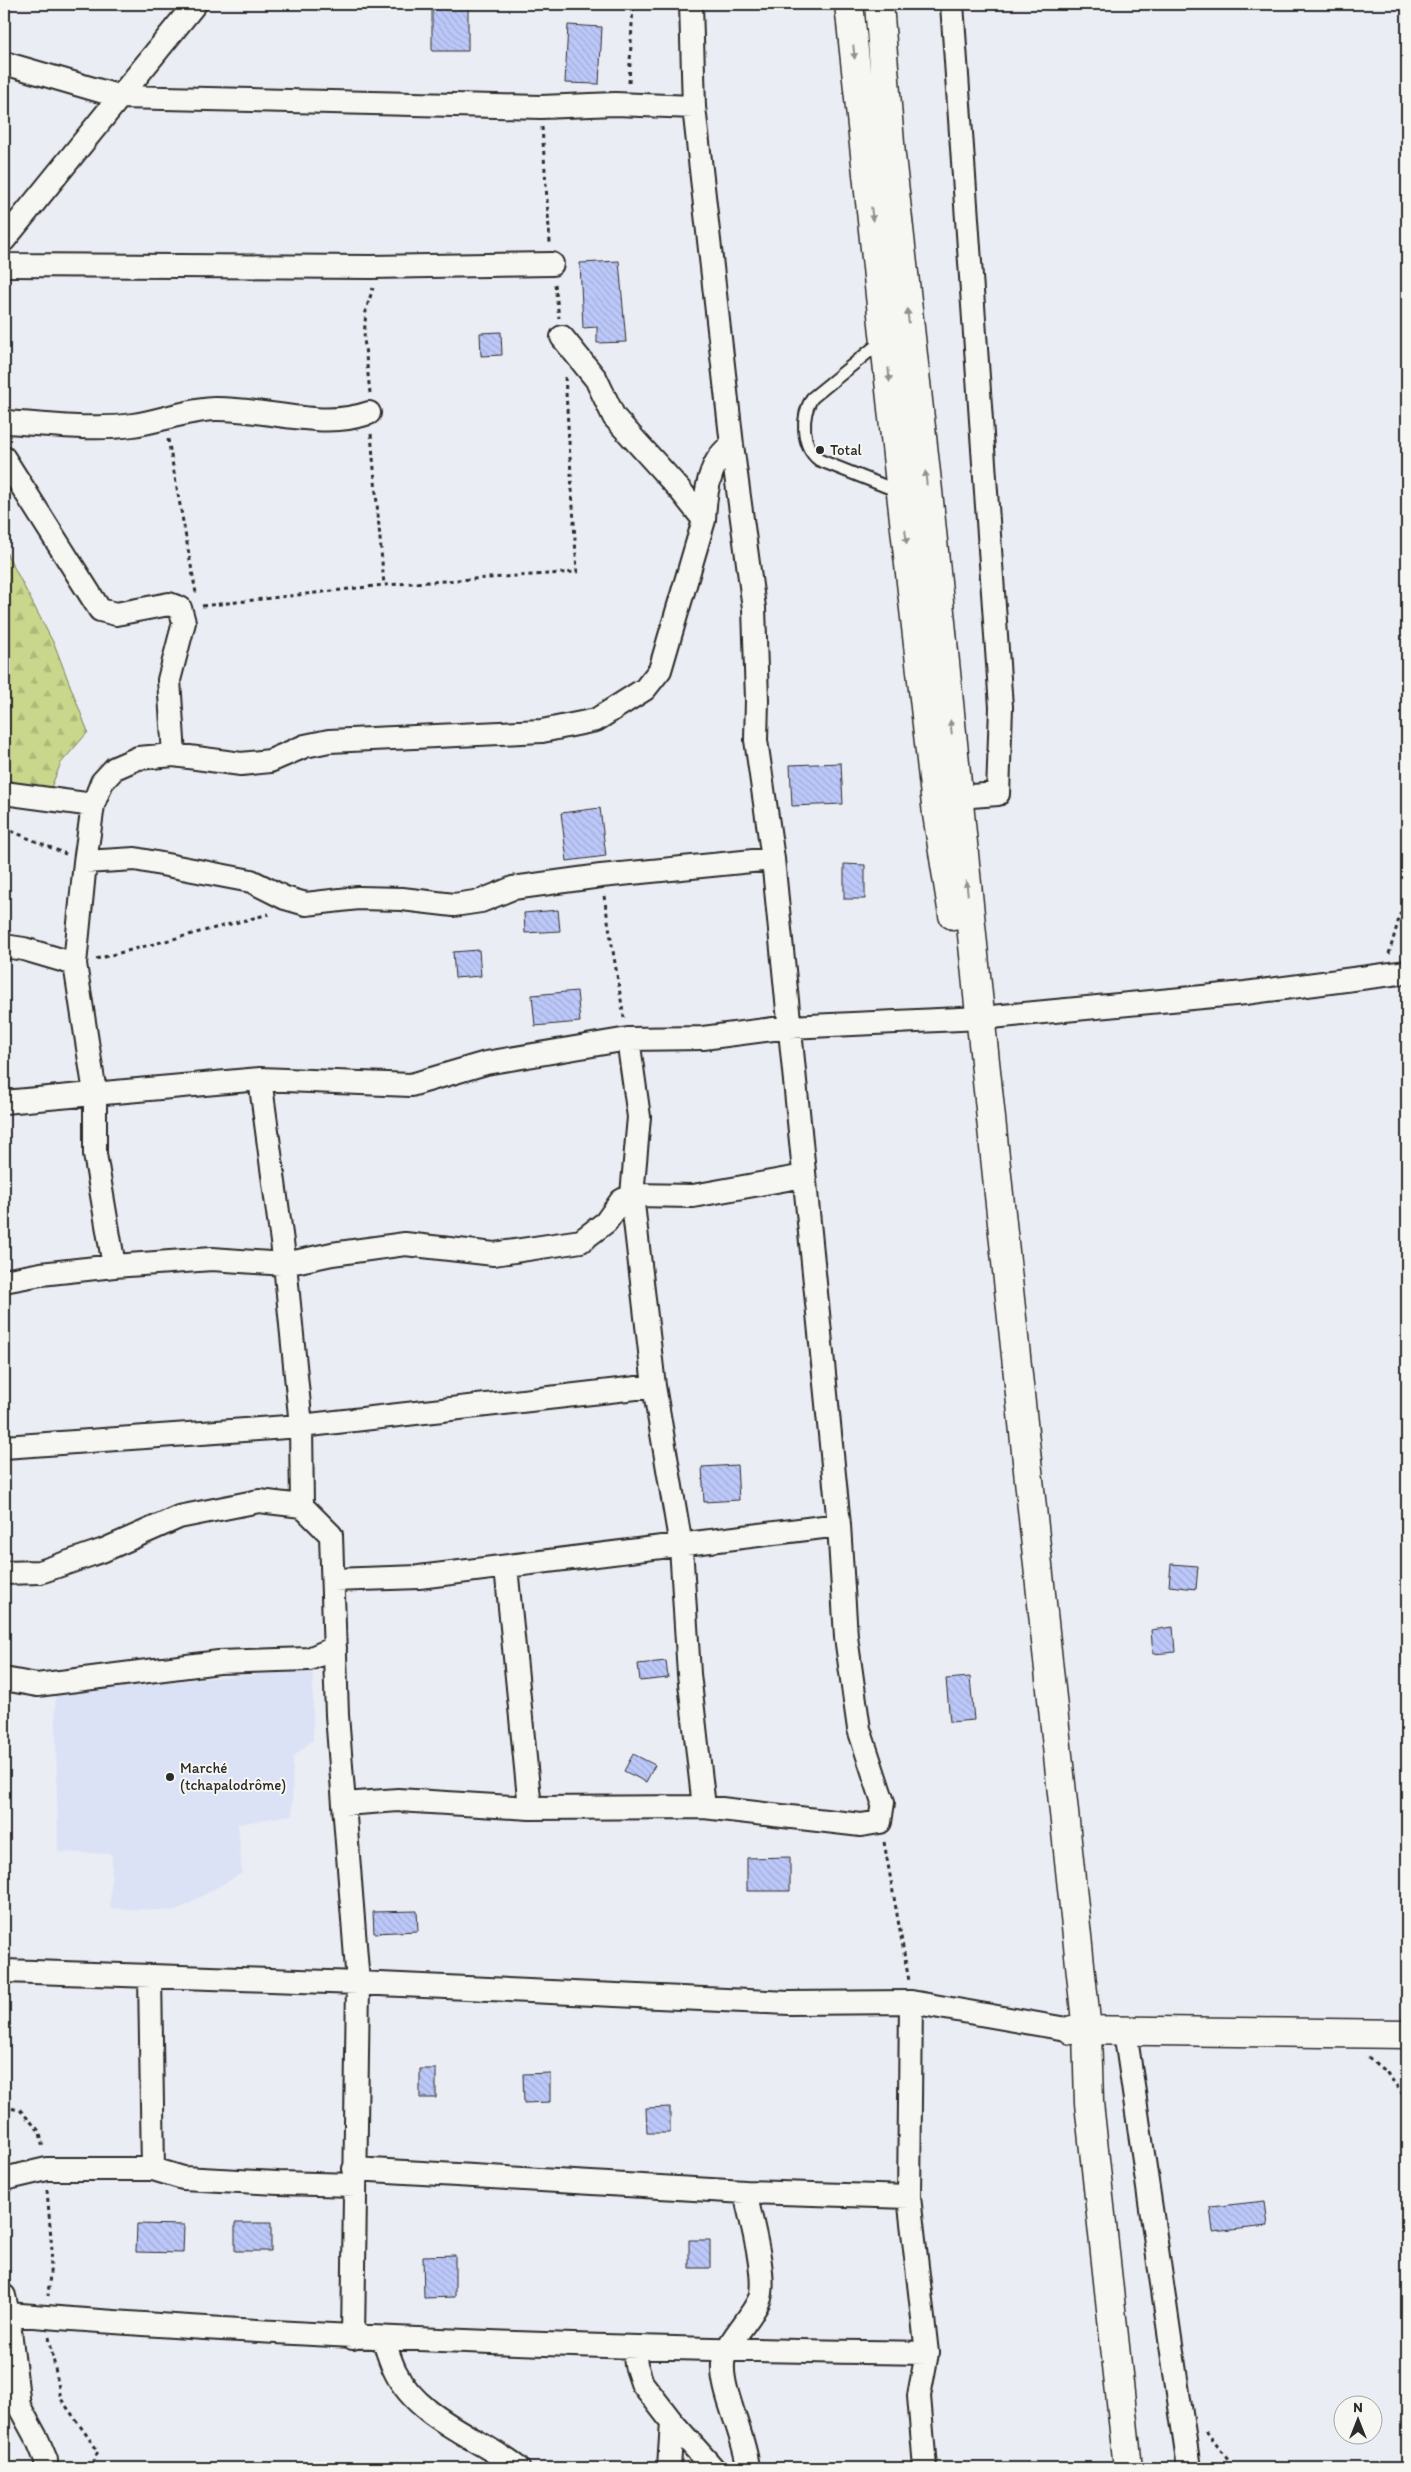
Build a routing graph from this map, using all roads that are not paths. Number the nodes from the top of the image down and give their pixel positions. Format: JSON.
{"nodes":[{"id":1,"x":194,"y":4,"type":"edge"},
{"id":2,"x":691,"y":4,"type":"edge"},
{"id":3,"x":849,"y":4,"type":"edge"},
{"id":4,"x":879,"y":4,"type":"edge"},
{"id":5,"x":952,"y":4,"type":"edge"},
{"id":6,"x":4,"y":63,"type":"edge"},
{"id":7,"x":121,"y":97,"type":"junction"},
{"id":8,"x":694,"y":107,"type":"junction"},
{"id":9,"x":4,"y":240,"type":"edge"},
{"id":10,"x":552,"y":264,"type":"dead end"},
{"id":11,"x":4,"y":265,"type":"edge"},
{"id":12,"x":562,"y":337,"type":"dead end"},
{"id":13,"x":886,"y":338,"type":"junction"},
{"id":14,"x":369,"y":413,"type":"dead end"},
{"id":15,"x":4,"y":422,"type":"edge"},
{"id":16,"x":732,"y":445,"type":"junction"},
{"id":17,"x":4,"y":458,"type":"edge"},
{"id":18,"x":900,"y":493,"type":"junction"},
{"id":19,"x":704,"y":520,"type":"junction"},
{"id":20,"x":174,"y":755,"type":"junction"},
{"id":21,"x":4,"y":793,"type":"edge"},
{"id":22,"x":958,"y":797,"type":"junction"},
{"id":23,"x":93,"y":806,"type":"junction"},
{"id":24,"x":773,"y":859,"type":"junction"},
{"id":25,"x":85,"y":862,"type":"junction"},
{"id":26,"x":4,"y":946,"type":"edge"},
{"id":27,"x":75,"y":964,"type":"junction"},
{"id":28,"x":1407,"y":972,"type":"edge"},
{"id":29,"x":973,"y":1019,"type":"junction"},
{"id":30,"x":789,"y":1027,"type":"junction"},
{"id":31,"x":628,"y":1039,"type":"junction"},
{"id":32,"x":260,"y":1079,"type":"junction"},
{"id":33,"x":95,"y":1094,"type":"junction"},
{"id":34,"x":4,"y":1102,"type":"edge"},
{"id":35,"x":804,"y":1176,"type":"junction"},
{"id":36,"x":632,"y":1195,"type":"junction"},
{"id":37,"x":285,"y":1264,"type":"junction"},
{"id":38,"x":114,"y":1266,"type":"junction"},
{"id":39,"x":4,"y":1280,"type":"edge"},
{"id":40,"x":654,"y":1386,"type":"junction"},
{"id":41,"x":301,"y":1426,"type":"junction"},
{"id":42,"x":4,"y":1448,"type":"edge"},
{"id":43,"x":302,"y":1506,"type":"junction"},
{"id":44,"x":840,"y":1526,"type":"junction"},
{"id":45,"x":681,"y":1546,"type":"junction"},
{"id":46,"x":506,"y":1568,"type":"junction"},
{"id":47,"x":4,"y":1574,"type":"edge"},
{"id":48,"x":333,"y":1580,"type":"junction"},
{"id":49,"x":335,"y":1648,"type":"junction"},
{"id":50,"x":4,"y":1679,"type":"edge"},
{"id":51,"x":344,"y":1804,"type":"junction"},
{"id":52,"x":704,"y":1807,"type":"junction"},
{"id":53,"x":530,"y":1808,"type":"junction"},
{"id":54,"x":4,"y":1971,"type":"edge"},
{"id":55,"x":150,"y":1976,"type":"junction"},
{"id":56,"x":358,"y":1983,"type":"junction"},
{"id":57,"x":911,"y":2002,"type":"junction"},
{"id":58,"x":1080,"y":2030,"type":"junction"},
{"id":59,"x":1125,"y":2031,"type":"junction"},
{"id":60,"x":1407,"y":2034,"type":"edge"},
{"id":61,"x":153,"y":2169,"type":"junction"},
{"id":62,"x":354,"y":2177,"type":"junction"},
{"id":63,"x":4,"y":2179,"type":"edge"},
{"id":64,"x":745,"y":2192,"type":"junction"},
{"id":65,"x":909,"y":2197,"type":"junction"},
{"id":66,"x":6,"y":2305,"type":"edge"},
{"id":67,"x":353,"y":2338,"type":"junction"},
{"id":68,"x":383,"y":2339,"type":"junction"},
{"id":69,"x":634,"y":2348,"type":"junction"},
{"id":70,"x":727,"y":2351,"type":"junction"},
{"id":71,"x":927,"y":2353,"type":"junction"},
{"id":72,"x":672,"y":2422,"type":"junction"},
{"id":73,"x":46,"y":2468,"type":"edge"},
{"id":74,"x":518,"y":2468,"type":"edge"},
{"id":75,"x":669,"y":2468,"type":"edge"},
{"id":76,"x":713,"y":2468,"type":"edge"},
{"id":77,"x":748,"y":2468,"type":"edge"},
{"id":78,"x":925,"y":2468,"type":"edge"},
{"id":79,"x":1128,"y":2468,"type":"edge"},
{"id":80,"x":1189,"y":2468,"type":"edge"}],
"edges":[{"from":1,"to":7,"type":"street"},
{"from":2,"to":8,"type":"street"},
{"from":3,"to":13,"type":"main road","one_way":true},
{"from":22,"to":4,"type":"main road","one_way":true},
{"from":5,"to":22,"type":"street"},
{"from":6,"to":7,"type":"street"},
{"from":7,"to":8,"type":"street"},
{"from":7,"to":9,"type":"street"},
{"from":8,"to":16,"type":"street"},
{"from":10,"to":11,"type":"street"},
{"from":12,"to":19,"type":"street"},
{"from":13,"to":18,"type":"main road","one_way":true},
{"from":13,"to":18,"type":"lane"},
{"from":14,"to":15,"type":"street"},
{"from":16,"to":19,"type":"street"},
{"from":16,"to":24,"type":"street"},
{"from":17,"to":20,"type":"street"},
{"from":18,"to":29,"type":"main road","one_way":true},
{"from":19,"to":20,"type":"street"},
{"from":20,"to":23,"type":"street"},
{"from":21,"to":23,"type":"street"},
{"from":29,"to":22,"type":"main road","one_way":true},
{"from":23,"to":25,"type":"street"},
{"from":24,"to":25,"type":"street"},
{"from":24,"to":30,"type":"street"},
{"from":25,"to":27,"type":"street"},
{"from":26,"to":27,"type":"street"},
{"from":27,"to":33,"type":"street"},
{"from":28,"to":29,"type":"street"},
{"from":29,"to":30,"type":"street"},
{"from":29,"to":58,"type":"main road"},
{"from":30,"to":31,"type":"street"},
{"from":30,"to":35,"type":"street"},
{"from":31,"to":32,"type":"street"},
{"from":31,"to":36,"type":"street"},
{"from":32,"to":33,"type":"street"},
{"from":32,"to":37,"type":"street"},
{"from":33,"to":34,"type":"street"},
{"from":33,"to":38,"type":"street"},
{"from":35,"to":36,"type":"street"},
{"from":35,"to":44,"type":"street"},
{"from":36,"to":37,"type":"street"},
{"from":36,"to":40,"type":"street"},
{"from":37,"to":38,"type":"street"},
{"from":37,"to":41,"type":"street"},
{"from":38,"to":39,"type":"street"},
{"from":40,"to":41,"type":"street"},
{"from":40,"to":45,"type":"street"},
{"from":41,"to":42,"type":"street"},
{"from":41,"to":43,"type":"street"},
{"from":43,"to":47,"type":"street"},
{"from":43,"to":48,"type":"street"},
{"from":44,"to":45,"type":"street"},
{"from":44,"to":52,"type":"street"},
{"from":45,"to":46,"type":"street"},
{"from":45,"to":52,"type":"street"},
{"from":46,"to":48,"type":"street"},
{"from":46,"to":53,"type":"street"},
{"from":48,"to":49,"type":"street"},
{"from":49,"to":50,"type":"street"},
{"from":49,"to":51,"type":"street"},
{"from":51,"to":53,"type":"street"},
{"from":51,"to":56,"type":"street"},
{"from":52,"to":53,"type":"street"},
{"from":54,"to":55,"type":"street"},
{"from":55,"to":56,"type":"street"},
{"from":55,"to":61,"type":"street"},
{"from":56,"to":57,"type":"street"},
{"from":56,"to":62,"type":"street"},
{"from":57,"to":58,"type":"street"},
{"from":57,"to":65,"type":"street"},
{"from":58,"to":59,"type":"main road"},
{"from":58,"to":79,"type":"main road"},
{"from":59,"to":60,"type":"main road"},
{"from":59,"to":80,"type":"street"},
{"from":61,"to":62,"type":"street"},
{"from":61,"to":63,"type":"street"},
{"from":62,"to":64,"type":"street"},
{"from":62,"to":67,"type":"street"},
{"from":64,"to":65,"type":"street"},
{"from":64,"to":70,"type":"street"},
{"from":65,"to":71,"type":"street"},
{"from":66,"to":67,"type":"street"},
{"from":66,"to":73,"type":"street"},
{"from":67,"to":68,"type":"street"},
{"from":68,"to":69,"type":"street"},
{"from":68,"to":74,"type":"street"},
{"from":69,"to":70,"type":"street"},
{"from":69,"to":72,"type":"street"},
{"from":70,"to":71,"type":"street"},
{"from":70,"to":77,"type":"street"},
{"from":71,"to":78,"type":"street"},
{"from":72,"to":75,"type":"street"},
{"from":72,"to":76,"type":"street"}]}
